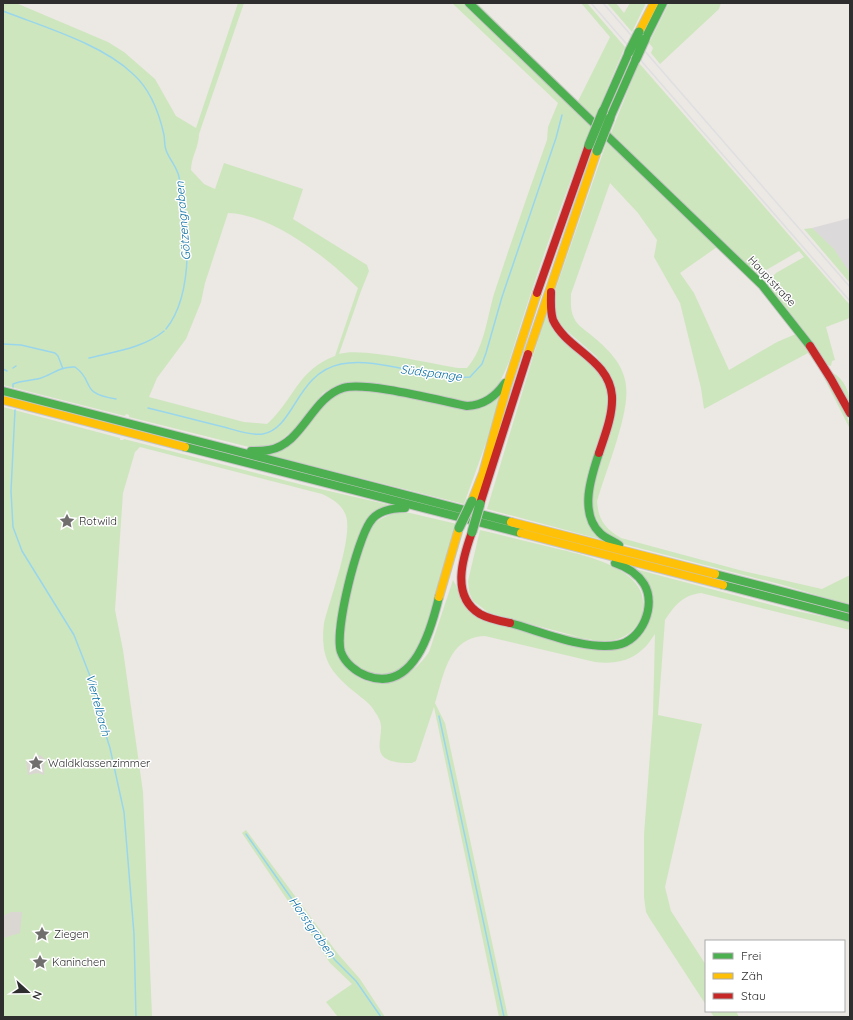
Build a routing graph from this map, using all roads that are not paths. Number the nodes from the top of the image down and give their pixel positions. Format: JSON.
{"nodes":[{"id":1,"x":469,"y":3,"type":"edge"},
{"id":2,"x":654,"y":3,"type":"edge"},
{"id":3,"x":663,"y":3,"type":"edge"},
{"id":4,"x":642,"y":35,"type":"junction"},
{"id":5,"x":551,"y":282,"type":"junction"},
{"id":6,"x":511,"y":372,"type":"junction"},
{"id":7,"x":3,"y":391,"type":"edge"},
{"id":8,"x":3,"y":400,"type":"edge"},
{"id":9,"x":850,"y":413,"type":"edge"},
{"id":10,"x":229,"y":449,"type":"junction"},
{"id":11,"x":476,"y":503,"type":"junction"},
{"id":12,"x":427,"y":510,"type":"junction"},
{"id":13,"x":601,"y":554,"type":"junction"},
{"id":14,"x":640,"y":555,"type":"junction"},
{"id":15,"x":850,"y":609,"type":"edge"},
{"id":16,"x":850,"y":618,"type":"edge"}],
"edges":[{"from":1,"to":9,"type":"main road","name":"Hauptstraße"},
{"from":2,"to":4,"type":"main road"},
{"from":3,"to":4,"type":"main road"},
{"from":4,"to":5,"type":"main road","bridge":true},
{"from":4,"to":6,"type":"main road","bridge":true},
{"from":5,"to":11,"type":"main road"},
{"from":5,"to":14,"type":"main road"},
{"from":6,"to":10,"type":"main road"},
{"from":6,"to":11,"type":"main road"},
{"from":7,"to":10,"type":"main road"},
{"from":8,"to":12,"type":"main road"},
{"from":10,"to":14,"type":"main road"},
{"from":11,"to":12,"type":"main road","bridge":true},
{"from":11,"to":13,"type":"main road","bridge":true},
{"from":12,"to":13,"type":"main road"},
{"from":13,"to":16,"type":"main road"},
{"from":14,"to":15,"type":"main road"}]}
